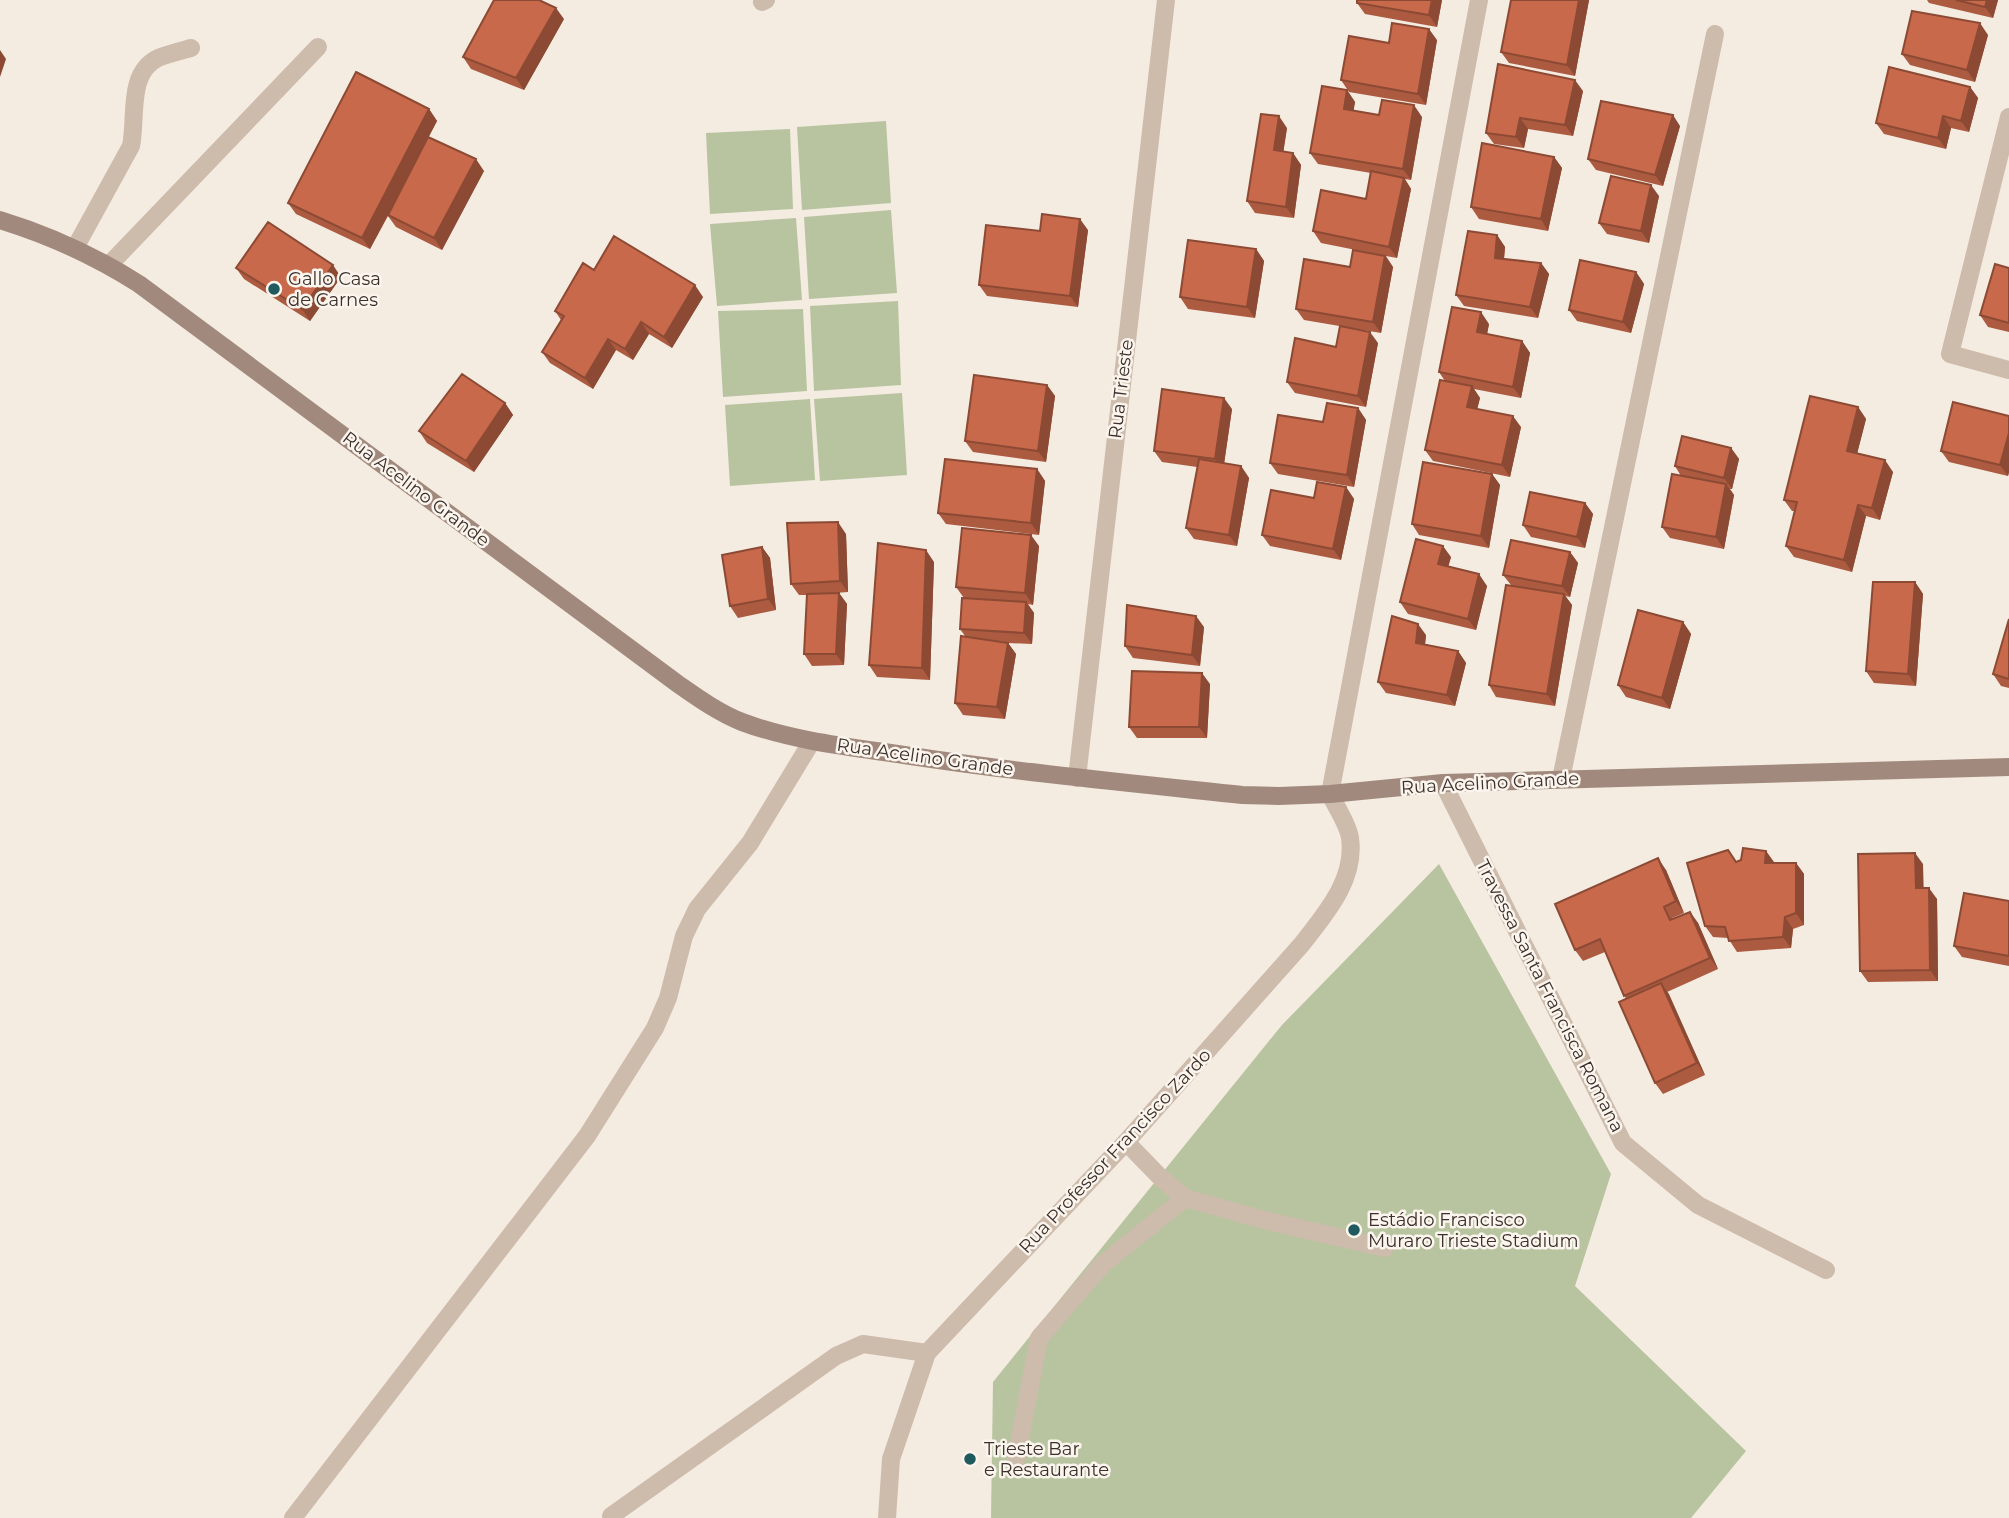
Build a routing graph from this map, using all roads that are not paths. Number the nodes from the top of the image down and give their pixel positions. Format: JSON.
{"nodes":[{"id":1,"x":1166,"y":0,"type":"edge"},
{"id":2,"x":1479,"y":0,"type":"edge"},
{"id":3,"x":1715,"y":34,"type":"dead end"},
{"id":4,"x":318,"y":47,"type":"dead end"},
{"id":5,"x":191,"y":48,"type":"dead end"},
{"id":6,"x":2009,"y":117,"type":"edge"},
{"id":7,"x":0,"y":220,"type":"edge"},
{"id":8,"x":75,"y":248,"type":"junction"},
{"id":9,"x":109,"y":265,"type":"junction"},
{"id":10,"x":2009,"y":370,"type":"edge"},
{"id":11,"x":812,"y":741,"type":"junction"},
{"id":12,"x":2009,"y":767,"type":"edge"},
{"id":13,"x":1077,"y":778,"type":"junction"},
{"id":14,"x":1561,"y":779,"type":"junction"},
{"id":15,"x":1443,"y":783,"type":"junction"},
{"id":16,"x":1330,"y":794,"type":"junction"},
{"id":17,"x":1126,"y":1142,"type":"junction"},
{"id":18,"x":1185,"y":1198,"type":"junction"},
{"id":19,"x":1385,"y":1248,"type":"dead end"},
{"id":20,"x":1826,"y":1270,"type":"dead end"},
{"id":21,"x":927,"y":1353,"type":"junction"},
{"id":22,"x":1016,"y":1459,"type":"dead end"},
{"id":23,"x":611,"y":1516,"type":"dead end"},
{"id":24,"x":293,"y":1518,"type":"edge"},
{"id":25,"x":887,"y":1518,"type":"edge"}],
"edges":[{"from":1,"to":13,"type":"street","name":"Rua Trieste"},
{"from":2,"to":16,"type":"street"},
{"from":3,"to":14,"type":"street"},
{"from":4,"to":9,"type":"street"},
{"from":5,"to":8,"type":"street"},
{"from":6,"to":10,"type":"street"},
{"from":7,"to":8,"type":"street","name":"Rua Acelino Grande"},
{"from":8,"to":9,"type":"street","name":"Rua Acelino Grande"},
{"from":9,"to":11,"type":"street","name":"Rua Acelino Grande"},
{"from":11,"to":13,"type":"street","name":"Rua Acelino Grande"},
{"from":11,"to":24,"type":"street"},
{"from":12,"to":14,"type":"street","name":"Rua Acelino Grande"},
{"from":13,"to":16,"type":"street","name":"Rua Acelino Grande"},
{"from":14,"to":15,"type":"street","name":"Rua Acelino Grande"},
{"from":15,"to":16,"type":"street","name":"Rua Acelino Grande"},
{"from":15,"to":20,"type":"street","name":"Travessa Santa Francisca Romana"},
{"from":16,"to":17,"type":"street","name":"Rua Professor Francisco Zardo"},
{"from":17,"to":18,"type":"street"},
{"from":17,"to":21,"type":"street","name":"Rua Professor Francisco Zardo"},
{"from":18,"to":19,"type":"street"},
{"from":18,"to":22,"type":"street"},
{"from":21,"to":23,"type":"street"},
{"from":21,"to":25,"type":"street","name":"Rua Professor Francisco Zardo"}]}
